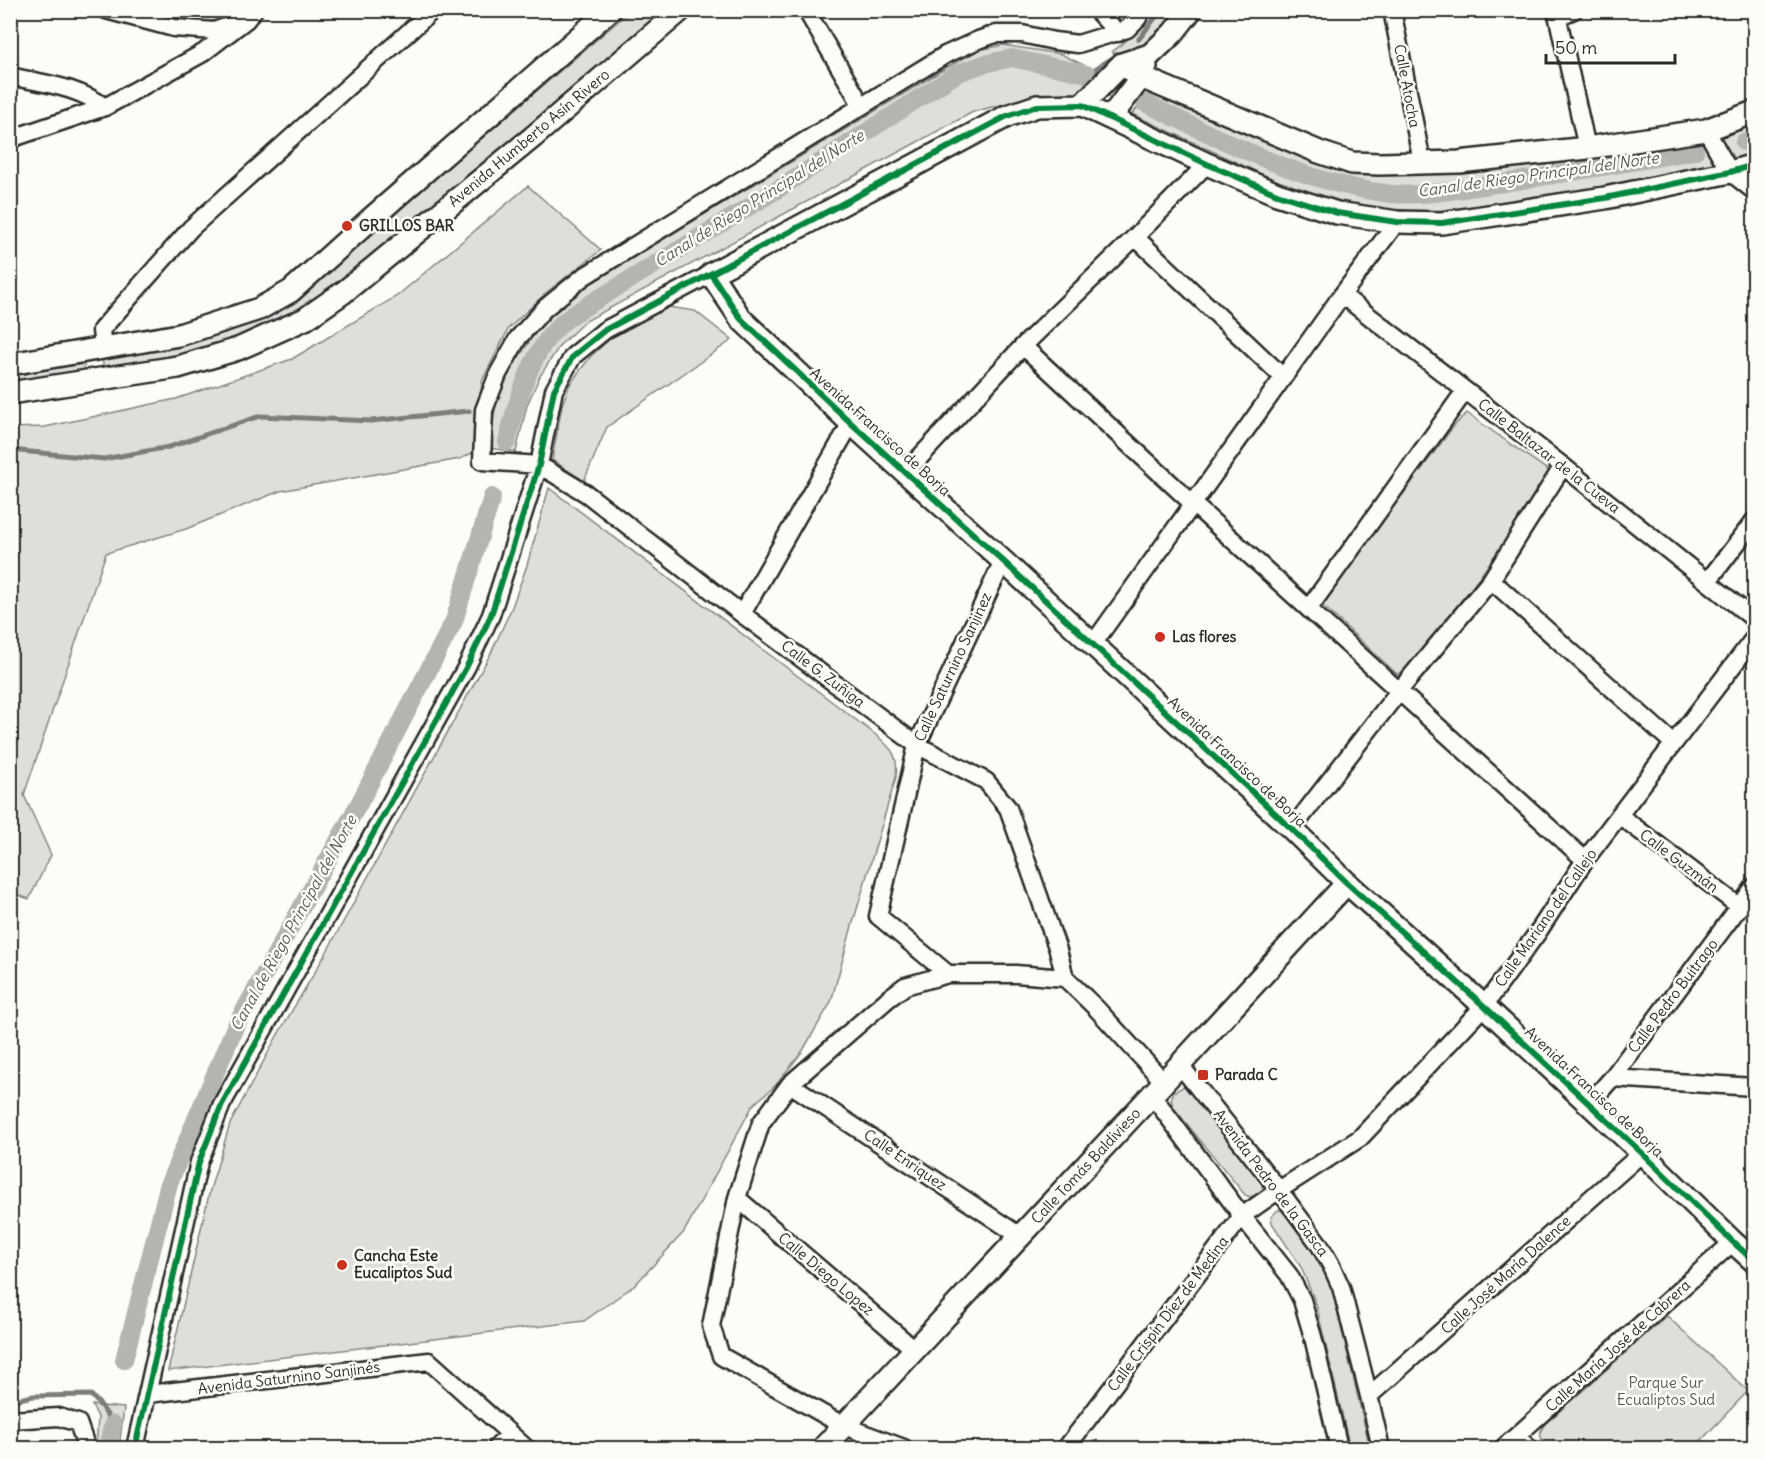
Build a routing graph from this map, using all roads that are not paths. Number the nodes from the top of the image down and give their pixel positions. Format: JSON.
{"nodes":[{"id":1,"x":106,"y":10,"type":"edge"},
{"id":2,"x":433,"y":10,"type":"edge"},
{"id":3,"x":610,"y":10,"type":"edge"},
{"id":4,"x":681,"y":10,"type":"edge"},
{"id":5,"x":806,"y":10,"type":"edge"},
{"id":6,"x":1096,"y":10,"type":"edge"},
{"id":7,"x":1142,"y":10,"type":"edge"},
{"id":8,"x":1191,"y":10,"type":"edge"},
{"id":9,"x":1392,"y":10,"type":"edge"},
{"id":10,"x":1574,"y":10,"type":"edge"},
{"id":11,"x":1557,"y":14,"type":"edge"},
{"id":12,"x":250,"y":15,"type":"edge"},
{"id":13,"x":1118,"y":33,"type":"junction"},
{"id":14,"x":1150,"y":55,"type":"junction"},
{"id":15,"x":1122,"y":64,"type":"junction"},
{"id":16,"x":10,"y":76,"type":"edge"},
{"id":17,"x":1141,"y":77,"type":"junction"},
{"id":18,"x":862,"y":105,"type":"junction"},
{"id":19,"x":1082,"y":105,"type":"junction"},
{"id":20,"x":105,"y":107,"type":"junction"},
{"id":21,"x":1755,"y":112,"type":"edge"},
{"id":22,"x":1111,"y":117,"type":"junction"},
{"id":23,"x":1706,"y":130,"type":"junction"},
{"id":24,"x":10,"y":139,"type":"edge"},
{"id":25,"x":1587,"y":148,"type":"junction"},
{"id":26,"x":1422,"y":162,"type":"junction"},
{"id":27,"x":1207,"y":164,"type":"junction"},
{"id":28,"x":1755,"y":165,"type":"edge"},
{"id":29,"x":1730,"y":172,"type":"junction"},
{"id":30,"x":1755,"y":190,"type":"edge"},
{"id":31,"x":1397,"y":222,"type":"junction"},
{"id":32,"x":1134,"y":237,"type":"junction"},
{"id":33,"x":711,"y":274,"type":"junction"},
{"id":34,"x":1342,"y":295,"type":"junction"},
{"id":35,"x":1023,"y":346,"type":"junction"},
{"id":36,"x":96,"y":350,"type":"junction"},
{"id":37,"x":10,"y":364,"type":"edge"},
{"id":38,"x":1283,"y":377,"type":"junction"},
{"id":39,"x":95,"y":380,"type":"junction"},
{"id":40,"x":1465,"y":391,"type":"junction"},
{"id":41,"x":10,"y":393,"type":"edge"},
{"id":42,"x":851,"y":423,"type":"junction"},
{"id":43,"x":539,"y":465,"type":"junction"},
{"id":44,"x":1563,"y":466,"type":"junction"},
{"id":45,"x":906,"y":472,"type":"junction"},
{"id":46,"x":1192,"y":503,"type":"junction"},
{"id":47,"x":1755,"y":521,"type":"edge"},
{"id":48,"x":1003,"y":561,"type":"junction"},
{"id":49,"x":1491,"y":580,"type":"junction"},
{"id":50,"x":1708,"y":581,"type":"junction"},
{"id":51,"x":1309,"y":608,"type":"junction"},
{"id":52,"x":742,"y":614,"type":"junction"},
{"id":53,"x":1755,"y":619,"type":"edge"},
{"id":54,"x":1755,"y":638,"type":"edge"},
{"id":55,"x":1093,"y":645,"type":"junction"},
{"id":56,"x":1399,"y":691,"type":"junction"},
{"id":57,"x":1673,"y":743,"type":"junction"},
{"id":58,"x":917,"y":745,"type":"junction"},
{"id":59,"x":1619,"y":816,"type":"junction"},
{"id":60,"x":1292,"y":828,"type":"junction"},
{"id":61,"x":1585,"y":860,"type":"junction"},
{"id":62,"x":1347,"y":883,"type":"junction"},
{"id":63,"x":1755,"y":887,"type":"edge"},
{"id":64,"x":1740,"y":907,"type":"junction"},
{"id":65,"x":948,"y":974,"type":"junction"},
{"id":66,"x":1065,"y":978,"type":"junction"},
{"id":67,"x":1484,"y":1006,"type":"junction"},
{"id":68,"x":1180,"y":1065,"type":"junction"},
{"id":69,"x":1612,"y":1078,"type":"junction"},
{"id":70,"x":790,"y":1084,"type":"junction"},
{"id":71,"x":1755,"y":1087,"type":"edge"},
{"id":72,"x":1158,"y":1089,"type":"junction"},
{"id":73,"x":1589,"y":1104,"type":"junction"},
{"id":74,"x":1642,"y":1153,"type":"junction"},
{"id":75,"x":1279,"y":1190,"type":"junction"},
{"id":76,"x":737,"y":1198,"type":"junction"},
{"id":77,"x":1242,"y":1216,"type":"junction"},
{"id":78,"x":1020,"y":1236,"type":"junction"},
{"id":79,"x":1733,"y":1242,"type":"junction"},
{"id":80,"x":1755,"y":1261,"type":"edge"},
{"id":81,"x":915,"y":1350,"type":"junction"},
{"id":82,"x":148,"y":1394,"type":"junction"},
{"id":83,"x":1369,"y":1396,"type":"junction"},
{"id":84,"x":10,"y":1420,"type":"edge"},
{"id":85,"x":844,"y":1426,"type":"junction"},
{"id":86,"x":510,"y":1434,"type":"junction"},
{"id":87,"x":1523,"y":1443,"type":"edge"},
{"id":88,"x":84,"y":1449,"type":"edge"},
{"id":89,"x":135,"y":1449,"type":"edge"},
{"id":90,"x":496,"y":1449,"type":"edge"},
{"id":91,"x":526,"y":1449,"type":"edge"},
{"id":92,"x":823,"y":1449,"type":"edge"},
{"id":93,"x":904,"y":1449,"type":"edge"},
{"id":94,"x":1066,"y":1449,"type":"edge"},
{"id":95,"x":1339,"y":1449,"type":"edge"},
{"id":96,"x":1381,"y":1449,"type":"edge"},
{"id":97,"x":1503,"y":1449,"type":"edge"}],
"edges":[{"from":1,"to":12,"type":"street"},
{"from":2,"to":36,"type":"street"},
{"from":3,"to":36,"type":"street"},
{"from":4,"to":39,"type":"street","name":"Avenida Humberto Asín Rivero"},
{"from":5,"to":18,"type":"street"},
{"from":6,"to":13,"type":"street"},
{"from":7,"to":13,"type":"street"},
{"from":8,"to":14,"type":"street"},
{"from":9,"to":26,"type":"street","name":"Calle Atocha"},
{"from":10,"to":11,"type":"street"},
{"from":11,"to":25,"type":"street"},
{"from":12,"to":20,"type":"street"},
{"from":13,"to":18,"type":"street"},
{"from":14,"to":15,"type":"street"},
{"from":14,"to":17,"type":"street"},
{"from":15,"to":17,"type":"street"},
{"from":15,"to":19,"type":"street"},
{"from":16,"to":20,"type":"street"},
{"from":17,"to":22,"type":"street"},
{"from":17,"to":26,"type":"street"},
{"from":18,"to":43,"type":"street","name":"Calle G. Zuñiga"},
{"from":19,"to":22,"type":"street"},
{"from":19,"to":33,"type":"street"},
{"from":20,"to":24,"type":"street"},
{"from":21,"to":23,"type":"street"},
{"from":22,"to":27,"type":"street"},
{"from":23,"to":25,"type":"street"},
{"from":23,"to":29,"type":"street"},
{"from":25,"to":26,"type":"street"},
{"from":27,"to":31,"type":"street"},
{"from":27,"to":32,"type":"street"},
{"from":28,"to":29,"type":"street"},
{"from":29,"to":30,"type":"street"},
{"from":29,"to":31,"type":"street"},
{"from":31,"to":34,"type":"street"},
{"from":32,"to":35,"type":"street"},
{"from":32,"to":38,"type":"street"},
{"from":33,"to":42,"type":"street","name":"Avenida Francisco de Borja"},
{"from":33,"to":43,"type":"street"},
{"from":34,"to":38,"type":"street"},
{"from":34,"to":40,"type":"street","name":"Calle Baltazar de la Cueva"},
{"from":35,"to":45,"type":"street"},
{"from":35,"to":46,"type":"street"},
{"from":36,"to":37,"type":"street"},
{"from":36,"to":39,"type":"street"},
{"from":38,"to":46,"type":"street"},
{"from":39,"to":41,"type":"street","name":"Avenida Humberto Asín Rivero"},
{"from":40,"to":44,"type":"street","name":"Calle Baltazar de la Cueva"},
{"from":40,"to":51,"type":"street"},
{"from":42,"to":45,"type":"street","name":"Avenida Francisco de Borja"},
{"from":42,"to":52,"type":"street"},
{"from":43,"to":52,"type":"street","name":"Calle G. Zuñiga"},
{"from":43,"to":82,"type":"street"},
{"from":44,"to":49,"type":"street"},
{"from":44,"to":50,"type":"street","name":"Calle Baltazar de la Cueva"},
{"from":45,"to":48,"type":"street","name":"Avenida Francisco de Borja"},
{"from":46,"to":51,"type":"street"},
{"from":46,"to":55,"type":"street"},
{"from":47,"to":50,"type":"street"},
{"from":48,"to":55,"type":"street","name":"Avenida Francisco de Borja"},
{"from":48,"to":58,"type":"street","name":"Calle Saturnino Sanjinez"},
{"from":49,"to":56,"type":"street"},
{"from":49,"to":57,"type":"street"},
{"from":50,"to":53,"type":"street","name":"Calle Baltazar de la Cueva"},
{"from":51,"to":56,"type":"street"},
{"from":52,"to":58,"type":"street","name":"Calle G. Zuñiga"},
{"from":54,"to":57,"type":"street","name":"Calle Mariano del Callejo"},
{"from":55,"to":60,"type":"street","name":"Avenida Francisco de Borja"},
{"from":56,"to":60,"type":"street"},
{"from":56,"to":61,"type":"street"},
{"from":57,"to":59,"type":"street","name":"Calle Mariano del Callejo"},
{"from":58,"to":65,"type":"street","name":"Calle Saturnino Sanjinez"},
{"from":58,"to":66,"type":"street","name":"Calle G. Zuñiga"},
{"from":59,"to":61,"type":"street","name":"Calle Mariano del Callejo"},
{"from":59,"to":64,"type":"street","name":"Calle Guzmán"},
{"from":60,"to":62,"type":"street","name":"Avenida Francisco de Borja"},
{"from":61,"to":67,"type":"street","name":"Calle Mariano del Callejo"},
{"from":62,"to":67,"type":"street","name":"Avenida Francisco de Borja"},
{"from":62,"to":68,"type":"street","name":"Calle Tomás Baldivieso"},
{"from":63,"to":64,"type":"street","name":"Calle Pedro Buitrago"},
{"from":64,"to":69,"type":"street","name":"Calle Pedro Buitrago"},
{"from":65,"to":66,"type":"street"},
{"from":65,"to":70,"type":"street"},
{"from":66,"to":72,"type":"street"},
{"from":67,"to":73,"type":"street","name":"Avenida Francisco de Borja"},
{"from":67,"to":75,"type":"street","name":"Calle Mariano del Callejo"},
{"from":68,"to":72,"type":"street","name":"Calle Tomás Baldivieso"},
{"from":68,"to":75,"type":"street","name":"Avenida Pedro de la Gasca"},
{"from":69,"to":71,"type":"street"},
{"from":69,"to":73,"type":"street","name":"Calle Pedro Buitrago"},
{"from":70,"to":76,"type":"street"},
{"from":70,"to":78,"type":"street","name":"Calle Enriquez"},
{"from":72,"to":77,"type":"street"},
{"from":72,"to":78,"type":"street","name":"Calle Tomás Baldivieso"},
{"from":73,"to":74,"type":"street","name":"Avenida Francisco de Borja"},
{"from":74,"to":79,"type":"street","name":"Avenida Francisco de Borja"},
{"from":74,"to":83,"type":"street","name":"Calle José María Dalence"},
{"from":75,"to":77,"type":"street","name":"Calle Crispín Díez de Medina"},
{"from":75,"to":83,"type":"street","name":"Avenida Pedro de la Gasca"},
{"from":76,"to":81,"type":"street","name":"Calle Diego Lopez"},
{"from":76,"to":85,"type":"street"},
{"from":77,"to":94,"type":"street","name":"Calle Crispín Díez de Medina"},
{"from":77,"to":95,"type":"street"},
{"from":78,"to":81,"type":"street","name":"Calle Tomás Baldivieso"},
{"from":79,"to":80,"type":"street","name":"Avenida Francisco de Borja"},
{"from":79,"to":87,"type":"street","name":"Calle María José de Cabrera"},
{"from":81,"to":85,"type":"street","name":"Calle Tomás Baldivieso"},
{"from":82,"to":86,"type":"street","name":"Avenida Saturnino Sanjinés"},
{"from":82,"to":89,"type":"street"},
{"from":83,"to":96,"type":"street","name":"Avenida Pedro de la Gasca"},
{"from":84,"to":88,"type":"street"},
{"from":85,"to":92,"type":"street","name":"Calle Tomás Baldivieso"},
{"from":85,"to":93,"type":"street"},
{"from":86,"to":90,"type":"street"},
{"from":86,"to":91,"type":"street"},
{"from":87,"to":97,"type":"street","name":"Calle María José de Cabrera"}]}
